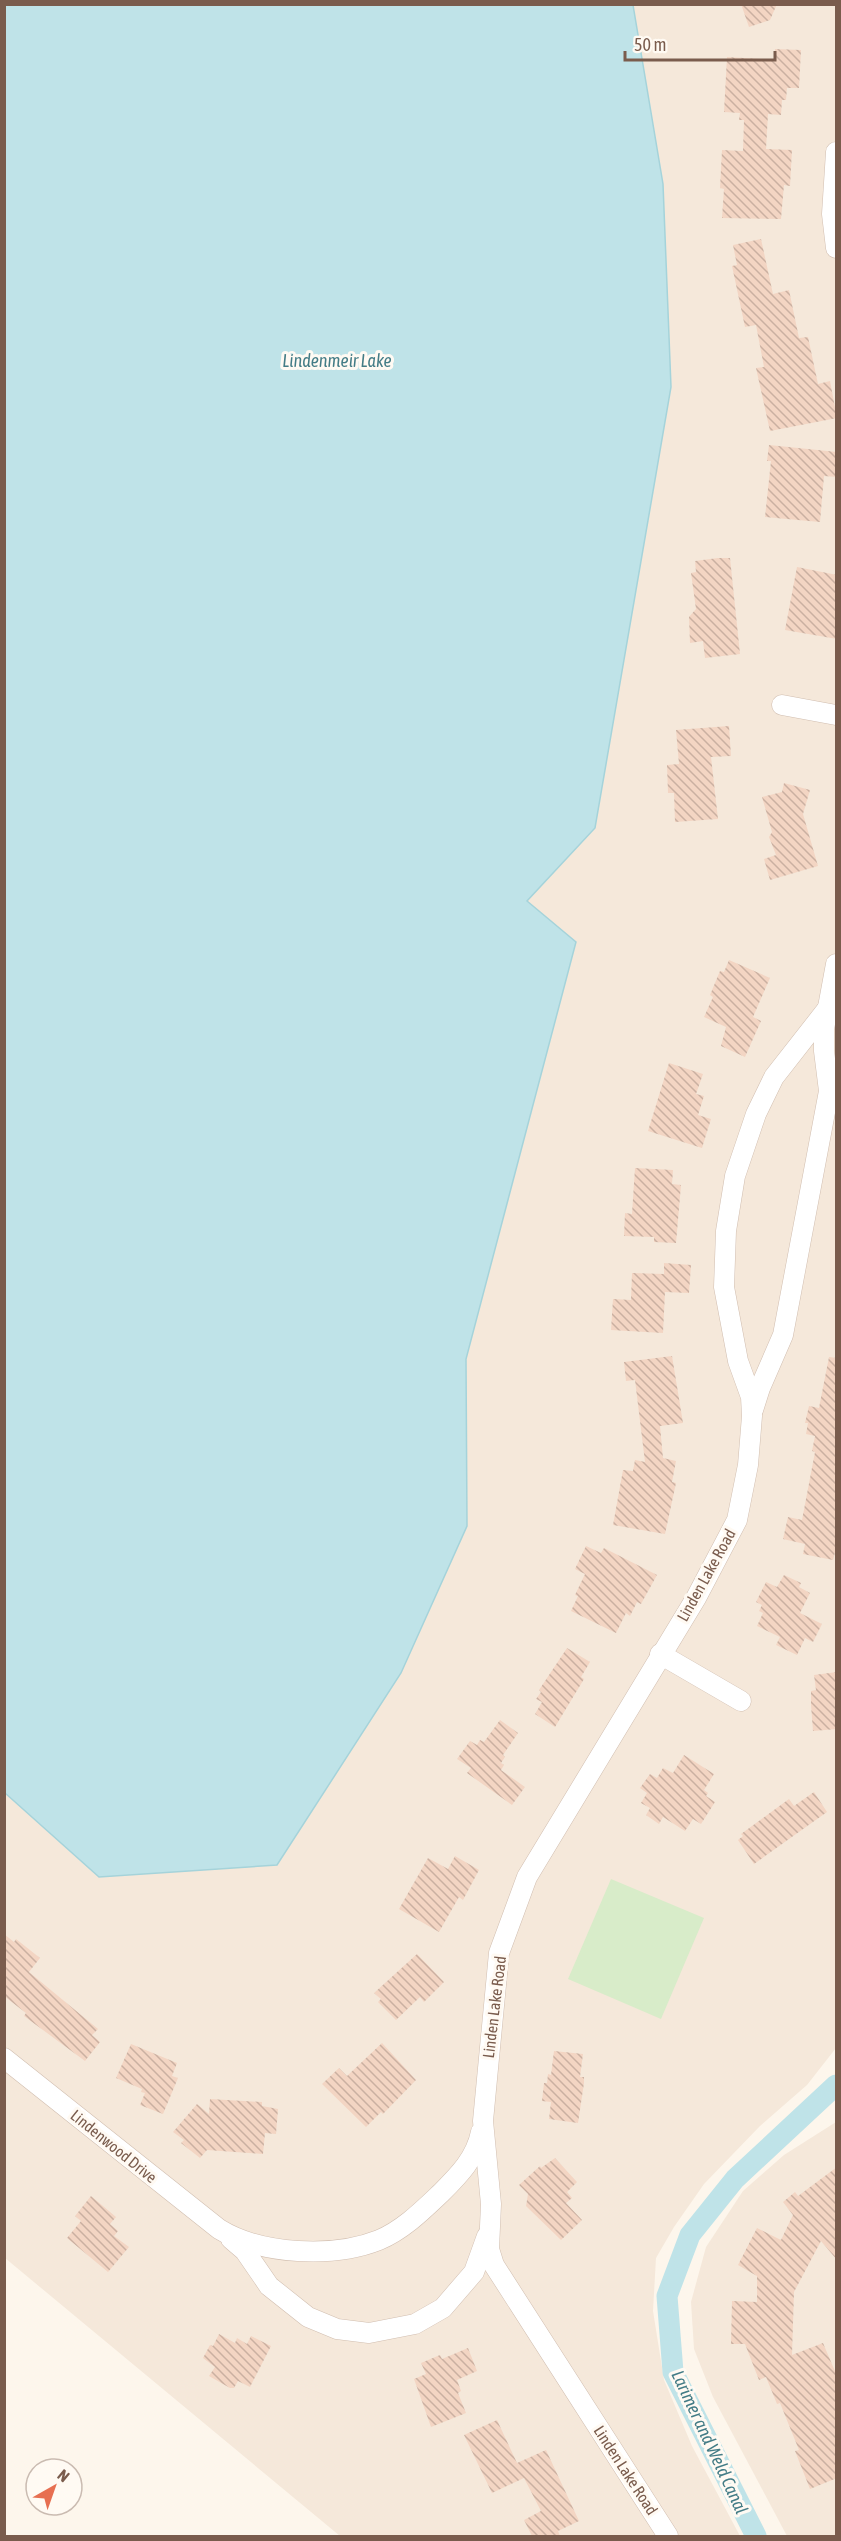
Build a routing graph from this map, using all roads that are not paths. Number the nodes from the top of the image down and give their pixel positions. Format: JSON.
{"nodes":[{"id":1,"x":837,"y":152,"type":"edge"},
{"id":2,"x":837,"y":248,"type":"edge"},
{"id":3,"x":782,"y":705,"type":"dead end"},
{"id":4,"x":837,"y":715,"type":"edge"},
{"id":5,"x":837,"y":964,"type":"edge"},
{"id":6,"x":828,"y":1008,"type":"junction"},
{"id":7,"x":752,"y":1416,"type":"junction"},
{"id":8,"x":660,"y":1654,"type":"junction"},
{"id":9,"x":741,"y":1701,"type":"dead end"},
{"id":10,"x":4,"y":2058,"type":"edge"},
{"id":11,"x":483,"y":2121,"type":"junction"},
{"id":12,"x":490,"y":2228,"type":"junction"},
{"id":13,"x":225,"y":2233,"type":"junction"},
{"id":14,"x":668,"y":2536,"type":"edge"}],
"edges":[{"from":1,"to":2,"type":"street"},
{"from":3,"to":4,"type":"street"},
{"from":5,"to":6,"type":"street","name":"Linden Lake Road"},
{"from":6,"to":7,"type":"street","name":"Linden Lake Road"},
{"from":6,"to":7,"type":"street","name":"Linden Lake Road"},
{"from":7,"to":8,"type":"street","name":"Linden Lake Road"},
{"from":8,"to":9,"type":"street"},
{"from":8,"to":11,"type":"street","name":"Linden Lake Road"},
{"from":10,"to":13,"type":"street","name":"Lindenwood Drive"},
{"from":11,"to":12,"type":"street","name":"Linden Lake Road"},
{"from":11,"to":13,"type":"street","name":"Lindenwood Drive"},
{"from":12,"to":13,"type":"street","name":"Lindenwood Drive"},
{"from":12,"to":14,"type":"street","name":"Linden Lake Road"}]}
